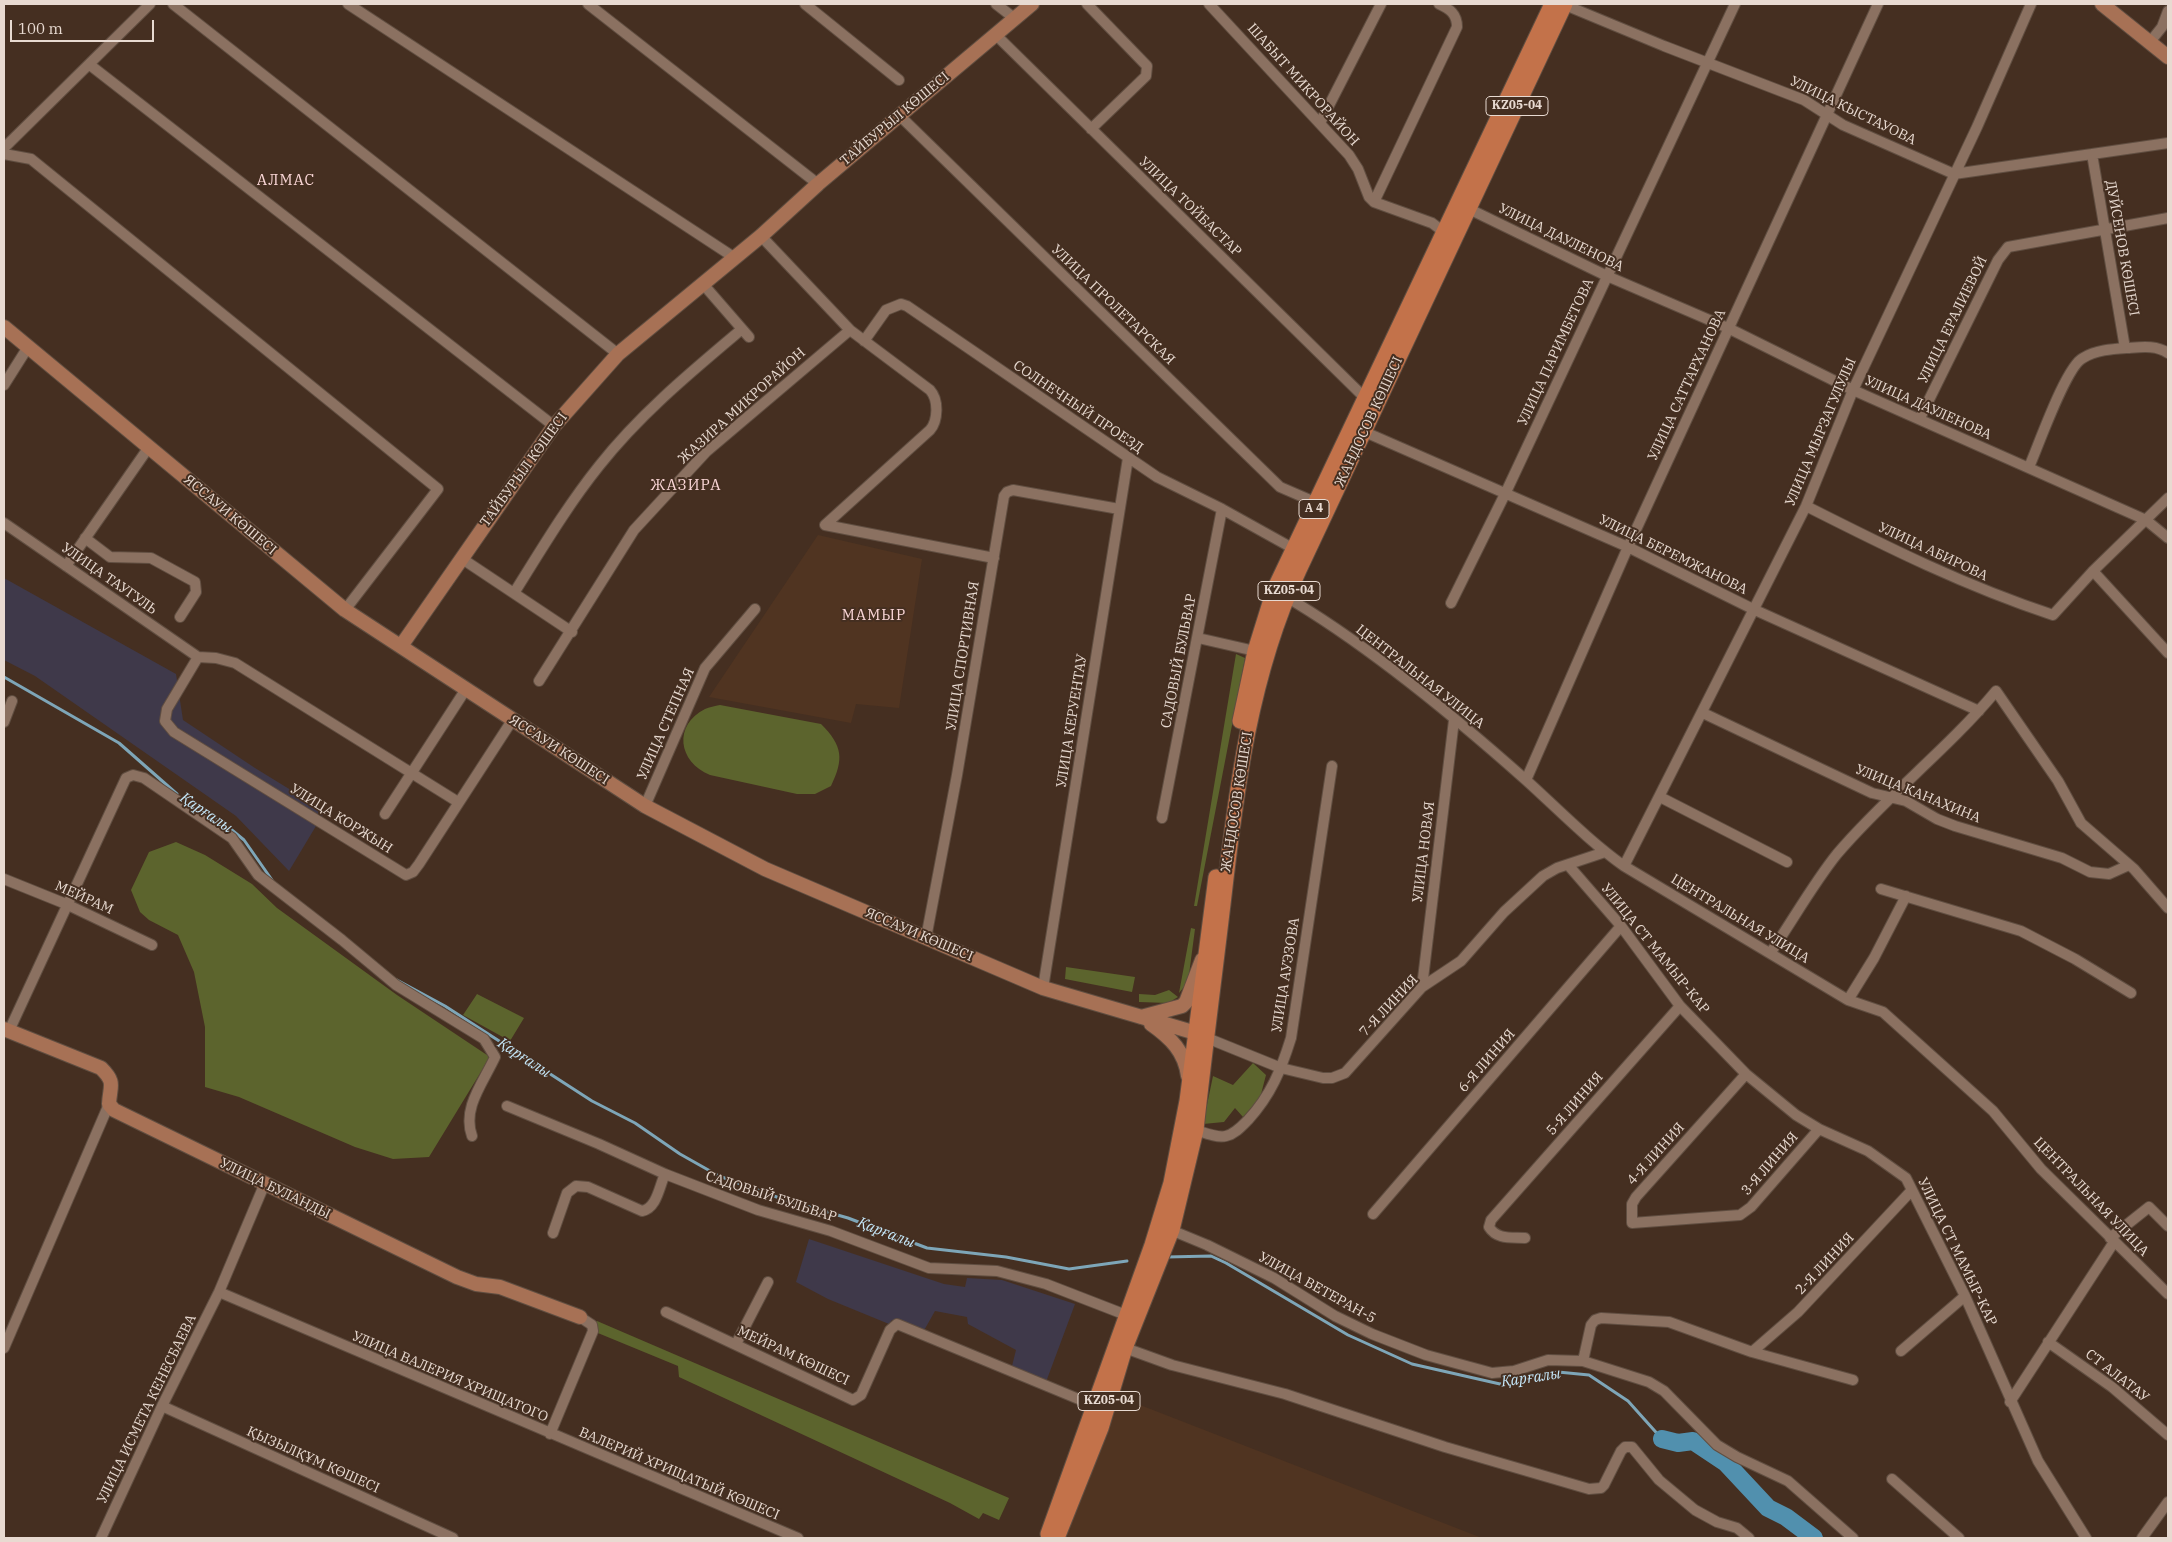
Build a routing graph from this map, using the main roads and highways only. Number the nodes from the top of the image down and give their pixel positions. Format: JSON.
{"nodes":[{"id":1,"x":1561,"y":4,"type":"edge"},
{"id":2,"x":1464,"y":206,"type":"junction"},
{"id":3,"x":1366,"y":399,"type":"joint"},
{"id":4,"x":1359,"y":429,"type":"junction"},
{"id":5,"x":1280,"y":593,"type":"junction"},
{"id":6,"x":1254,"y":651,"type":"joint"},
{"id":7,"x":1201,"y":1035,"type":"junction"},
{"id":8,"x":1165,"y":1228,"type":"junction"},
{"id":9,"x":1152,"y":1264,"type":"junction"},
{"id":10,"x":1046,"y":1538,"type":"edge"},
{"id":11,"x":1057,"y":1538,"type":"edge"}],
"edges":[{"from":1,"to":2,"type":"main road","name":"ЖАНДОСОВ КӨШЕСІ","number":"KZ05-04"},
{"from":2,"to":3,"type":"main road","name":"ЖАНДОСОВ КӨШЕСІ","number":"KZ05-04"},
{"from":2,"to":4,"type":"main road","name":"ЖАНДОСОВ КӨШЕСІ","number":"KZ05-04"},
{"from":3,"to":4,"type":"main road","name":"ЖАНДОСОВ КӨШЕСІ","number":"А 4"},
{"from":4,"to":5,"type":"main road","name":"ЖАНДОСОВ КӨШЕСІ","number":"KZ05-04"},
{"from":4,"to":5,"type":"main road","name":"ЖАНДОСОВ КӨШЕСІ","number":"А 4"},
{"from":5,"to":6,"type":"main road","name":"ЖАНДОСОВ КӨШЕСІ","number":"А 4"},
{"from":5,"to":7,"type":"main road","name":"ЖАНДОСОВ КӨШЕСІ","number":"KZ05-04"},
{"from":6,"to":7,"type":"main road","name":"ЖАНДОСОВ КӨШЕСІ","number":"KZ05-04"},
{"from":7,"to":8,"type":"main road","number":"KZ05-04"},
{"from":7,"to":8,"type":"main road","number":"KZ05-04"},
{"from":8,"to":9,"type":"main road","number":"KZ05-04"},
{"from":9,"to":10,"type":"main road","number":"KZ05-04"},
{"from":9,"to":11,"type":"main road","number":"KZ05-04"}]}
